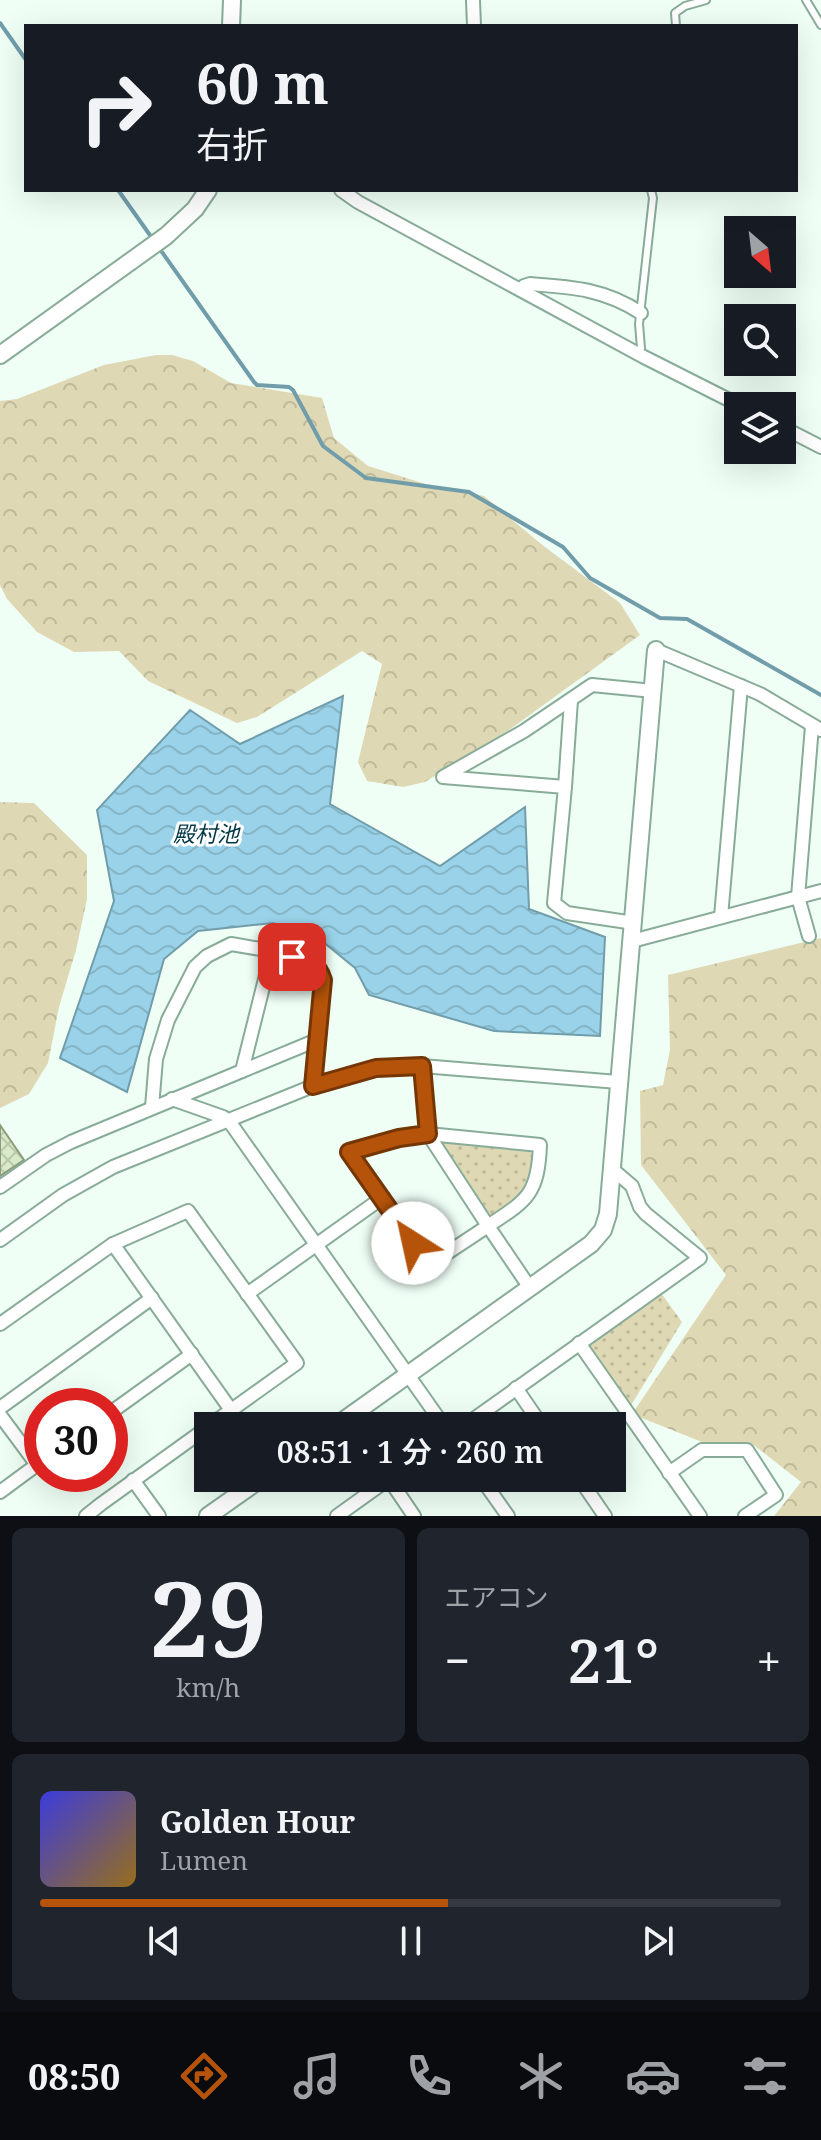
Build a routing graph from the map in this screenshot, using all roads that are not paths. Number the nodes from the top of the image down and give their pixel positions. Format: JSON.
{"nodes":[{"id":1,"x":232,"y":0,"type":"edge"},
{"id":2,"x":473,"y":0,"type":"edge"},
{"id":3,"x":706,"y":0,"type":"edge"},
{"id":4,"x":806,"y":0,"type":"edge"},
{"id":5,"x":231,"y":24,"type":"edge"},
{"id":6,"x":474,"y":24,"type":"edge"},
{"id":7,"x":676,"y":24,"type":"edge"},
{"id":8,"x":821,"y":25,"type":"edge"},
{"id":9,"x":207,"y":192,"type":"edge"},
{"id":10,"x":344,"y":192,"type":"edge"},
{"id":11,"x":652,"y":192,"type":"edge"},
{"id":12,"x":521,"y":290,"type":"junction"},
{"id":13,"x":641,"y":313,"type":"junction"},
{"id":14,"x":638,"y":353,"type":"junction"},
{"id":15,"x":0,"y":355,"type":"edge"},
{"id":16,"x":724,"y":397,"type":"edge"},
{"id":17,"x":796,"y":434,"type":"edge"},
{"id":18,"x":821,"y":447,"type":"edge"},
{"id":19,"x":656,"y":650,"type":"joint"},
{"id":20,"x":741,"y":686,"type":"junction"},
{"id":21,"x":653,"y":691,"type":"junction"},
{"id":22,"x":571,"y":700,"type":"junction"},
{"id":23,"x":817,"y":728,"type":"edge"},
{"id":24,"x":565,"y":787,"type":"junction"},
{"id":25,"x":821,"y":891,"type":"edge"},
{"id":26,"x":798,"y":897,"type":"junction"},
{"id":27,"x":721,"y":917,"type":"junction"},
{"id":28,"x":634,"y":923,"type":"junction"},
{"id":29,"x":809,"y":936,"type":"dead end"},
{"id":30,"x":632,"y":941,"type":"junction"},
{"id":31,"x":272,"y":951,"type":"junction"},
{"id":32,"x":317,"y":1040,"type":"junction"},
{"id":33,"x":422,"y":1066,"type":"junction"},
{"id":34,"x":242,"y":1071,"type":"junction"},
{"id":35,"x":618,"y":1082,"type":"junction"},
{"id":36,"x":313,"y":1086,"type":"junction"},
{"id":37,"x":172,"y":1099,"type":"junction"},
{"id":38,"x":152,"y":1107,"type":"junction"},
{"id":39,"x":229,"y":1121,"type":"junction"},
{"id":40,"x":428,"y":1134,"type":"junction"},
{"id":41,"x":611,"y":1168,"type":"junction"},
{"id":42,"x":0,"y":1187,"type":"edge"},
{"id":43,"x":382,"y":1198,"type":"junction"},
{"id":44,"x":488,"y":1226,"type":"junction"},
{"id":45,"x":0,"y":1240,"type":"edge"},
{"id":46,"x":113,"y":1244,"type":"junction"},
{"id":47,"x":317,"y":1244,"type":"junction"},
{"id":48,"x":530,"y":1288,"type":"junction"},
{"id":49,"x":247,"y":1294,"type":"junction"},
{"id":50,"x":152,"y":1298,"type":"junction"},
{"id":51,"x":0,"y":1324,"type":"edge"},
{"id":52,"x":579,"y":1343,"type":"junction"},
{"id":53,"x":192,"y":1354,"type":"junction"},
{"id":54,"x":408,"y":1375,"type":"junction"},
{"id":55,"x":516,"y":1388,"type":"junction"},
{"id":56,"x":128,"y":1400,"type":"edge"},
{"id":57,"x":0,"y":1408,"type":"edge"},
{"id":58,"x":231,"y":1410,"type":"junction"},
{"id":59,"x":228,"y":1412,"type":"edge"},
{"id":60,"x":356,"y":1412,"type":"edge"},
{"id":61,"x":434,"y":1412,"type":"edge"},
{"id":62,"x":483,"y":1412,"type":"edge"},
{"id":63,"x":532,"y":1412,"type":"edge"},
{"id":64,"x":0,"y":1415,"type":"edge"},
{"id":65,"x":194,"y":1437,"type":"edge"},
{"id":66,"x":24,"y":1445,"type":"edge"},
{"id":67,"x":669,"y":1473,"type":"junction"},
{"id":68,"x":24,"y":1474,"type":"edge"},
{"id":69,"x":133,"y":1480,"type":"junction"},
{"id":70,"x":0,"y":1492,"type":"edge"},
{"id":71,"x":242,"y":1492,"type":"edge"},
{"id":72,"x":370,"y":1492,"type":"edge"},
{"id":73,"x":399,"y":1492,"type":"edge"},
{"id":74,"x":491,"y":1492,"type":"edge"},
{"id":75,"x":589,"y":1492,"type":"edge"},
{"id":76,"x":86,"y":1516,"type":"edge"},
{"id":77,"x":159,"y":1516,"type":"edge"},
{"id":78,"x":208,"y":1516,"type":"edge"},
{"id":79,"x":337,"y":1516,"type":"edge"},
{"id":80,"x":414,"y":1516,"type":"edge"},
{"id":81,"x":508,"y":1516,"type":"edge"},
{"id":82,"x":605,"y":1516,"type":"edge"},
{"id":83,"x":700,"y":1516,"type":"edge"},
{"id":84,"x":745,"y":1516,"type":"edge"}],
"edges":[{"from":1,"to":5,"type":"street"},
{"from":2,"to":6,"type":"street"},
{"from":3,"to":7,"type":"lane"},
{"from":4,"to":8,"type":"lane"},
{"from":9,"to":15,"type":"street"},
{"from":10,"to":12,"type":"street"},
{"from":11,"to":13,"type":"lane"},
{"from":12,"to":13,"type":"street"},
{"from":12,"to":14,"type":"street"},
{"from":13,"to":14,"type":"lane"},
{"from":14,"to":16,"type":"street"},
{"from":17,"to":18,"type":"street"},
{"from":19,"to":20,"type":"street"},
{"from":19,"to":21,"type":"street"},
{"from":20,"to":23,"type":"street"},
{"from":20,"to":27,"type":"street"},
{"from":21,"to":22,"type":"street"},
{"from":21,"to":28,"type":"street"},
{"from":22,"to":24,"type":"street"},
{"from":22,"to":24,"type":"street"},
{"from":23,"to":26,"type":"street"},
{"from":24,"to":28,"type":"street"},
{"from":25,"to":26,"type":"street"},
{"from":26,"to":27,"type":"street"},
{"from":26,"to":29,"type":"street"},
{"from":27,"to":30,"type":"street"},
{"from":28,"to":30,"type":"street"},
{"from":30,"to":35,"type":"street"},
{"from":31,"to":32,"type":"street"},
{"from":31,"to":34,"type":"street"},
{"from":31,"to":38,"type":"street"},
{"from":32,"to":34,"type":"street"},
{"from":32,"to":36,"type":"street"},
{"from":33,"to":35,"type":"street"},
{"from":33,"to":36,"type":"street"},
{"from":33,"to":40,"type":"street"},
{"from":34,"to":37,"type":"street"},
{"from":35,"to":41,"type":"street"},
{"from":36,"to":39,"type":"street"},
{"from":37,"to":38,"type":"street"},
{"from":37,"to":39,"type":"street"},
{"from":38,"to":42,"type":"street"},
{"from":39,"to":45,"type":"street"},
{"from":39,"to":47,"type":"street"},
{"from":40,"to":43,"type":"street"},
{"from":40,"to":44,"type":"street"},
{"from":40,"to":44,"type":"street"},
{"from":41,"to":48,"type":"street"},
{"from":41,"to":52,"type":"street"},
{"from":43,"to":44,"type":"street"},
{"from":43,"to":47,"type":"street"},
{"from":44,"to":48,"type":"street"},
{"from":46,"to":49,"type":"street"},
{"from":46,"to":50,"type":"street"},
{"from":46,"to":51,"type":"street"},
{"from":47,"to":49,"type":"street"},
{"from":47,"to":54,"type":"street"},
{"from":48,"to":54,"type":"street"},
{"from":49,"to":58,"type":"street"},
{"from":50,"to":53,"type":"street"},
{"from":50,"to":57,"type":"street"},
{"from":52,"to":55,"type":"street"},
{"from":52,"to":67,"type":"street"},
{"from":53,"to":56,"type":"street"},
{"from":53,"to":58,"type":"street"},
{"from":54,"to":60,"type":"street"},
{"from":54,"to":61,"type":"street"},
{"from":55,"to":62,"type":"street"},
{"from":55,"to":63,"type":"street"},
{"from":58,"to":59,"type":"street"},
{"from":64,"to":66,"type":"street"},
{"from":65,"to":69,"type":"street"},
{"from":67,"to":83,"type":"street"},
{"from":67,"to":84,"type":"street"},
{"from":68,"to":70,"type":"street"},
{"from":69,"to":76,"type":"street"},
{"from":69,"to":77,"type":"street"},
{"from":71,"to":78,"type":"street"},
{"from":72,"to":79,"type":"street"},
{"from":73,"to":80,"type":"street"},
{"from":74,"to":81,"type":"street"},
{"from":75,"to":82,"type":"street"}]}
